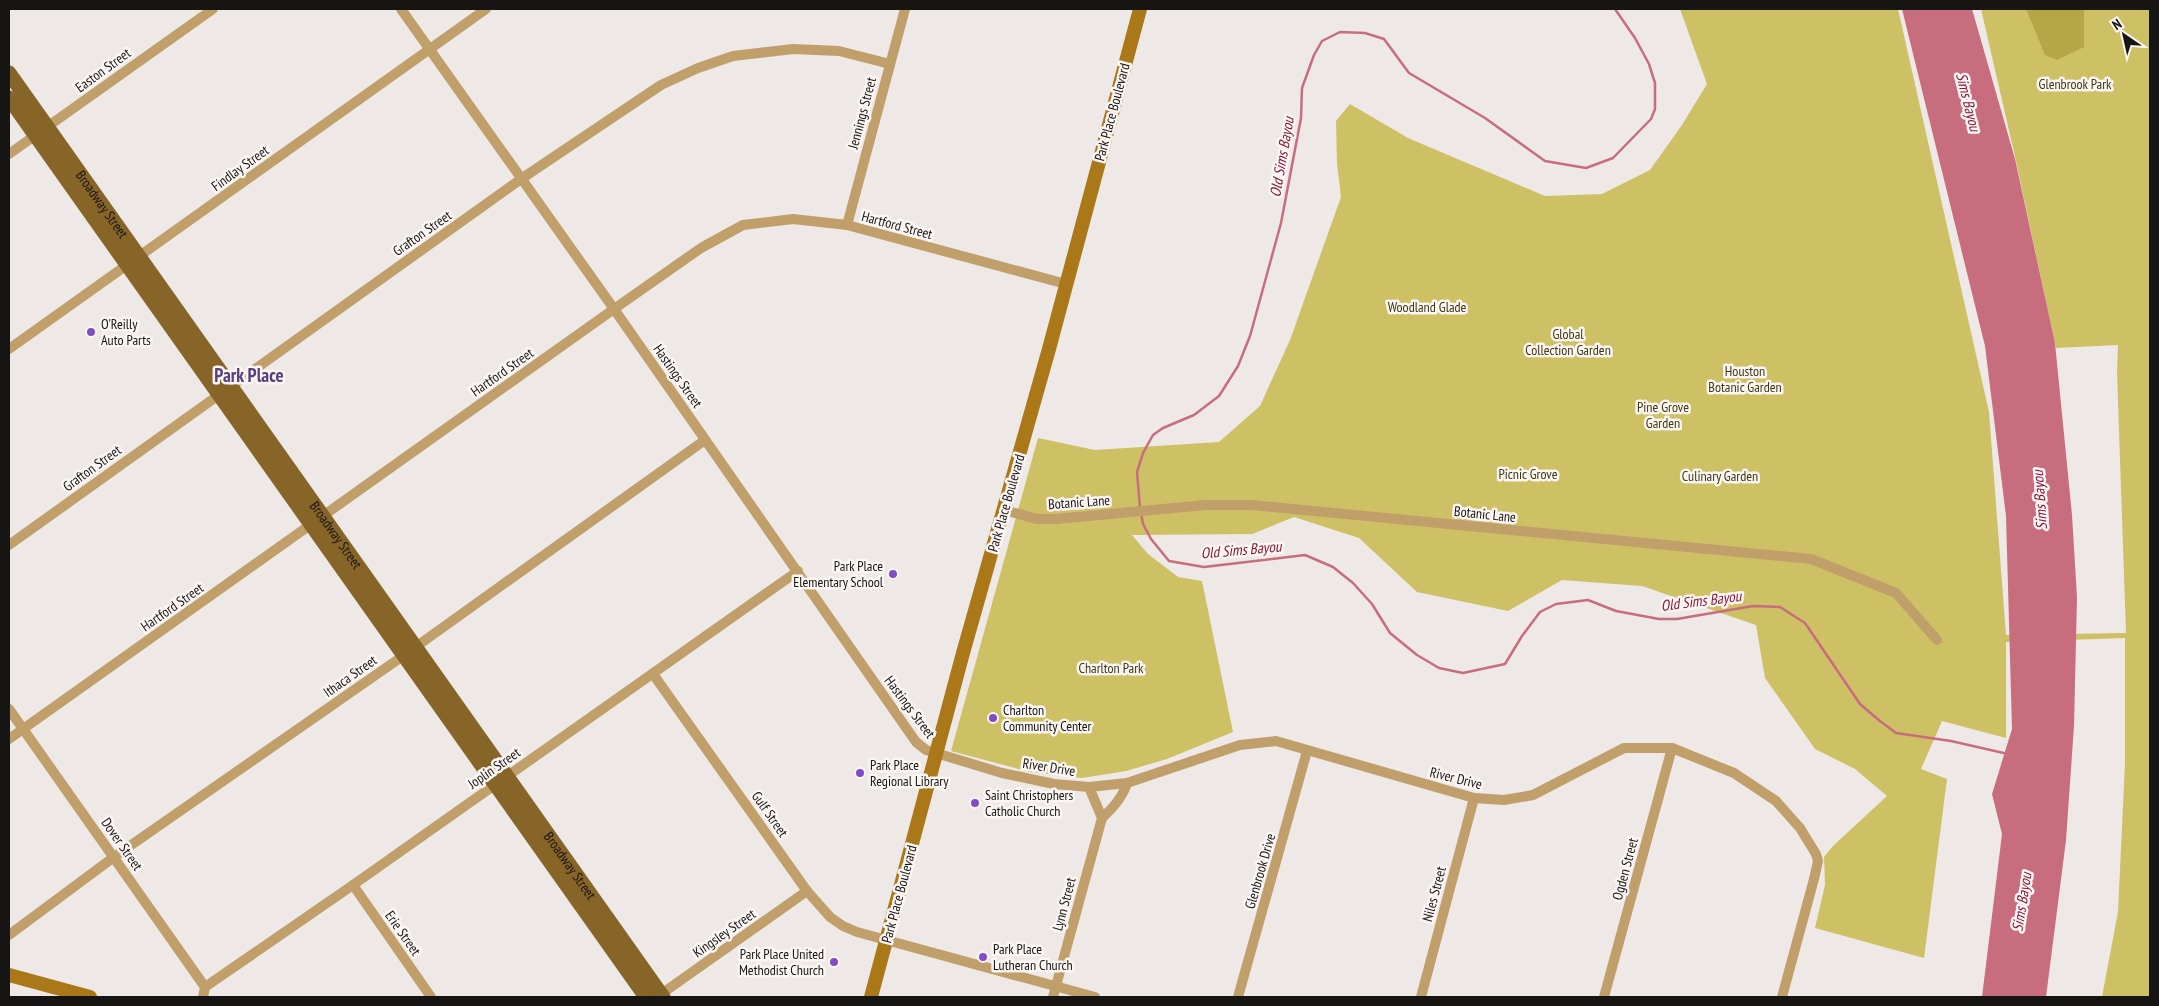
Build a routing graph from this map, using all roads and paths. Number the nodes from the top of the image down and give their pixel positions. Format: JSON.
{"nodes":[{"id":1,"x":212,"y":9,"type":"edge"},
{"id":2,"x":401,"y":9,"type":"edge"},
{"id":3,"x":486,"y":9,"type":"edge"},
{"id":4,"x":905,"y":9,"type":"edge"},
{"id":5,"x":1140,"y":9,"type":"edge"},
{"id":6,"x":430,"y":48,"type":"junction"},
{"id":7,"x":890,"y":64,"type":"junction"},
{"id":8,"x":9,"y":72,"type":"edge"},
{"id":9,"x":9,"y":98,"type":"edge"},
{"id":10,"x":42,"y":131,"type":"junction"},
{"id":11,"x":9,"y":154,"type":"edge"},
{"id":12,"x":522,"y":180,"type":"junction"},
{"id":13,"x":847,"y":225,"type":"junction"},
{"id":14,"x":133,"y":260,"type":"junction"},
{"id":15,"x":1066,"y":284,"type":"junction"},
{"id":16,"x":614,"y":309,"type":"junction"},
{"id":17,"x":9,"y":349,"type":"edge"},
{"id":18,"x":225,"y":390,"type":"junction"},
{"id":19,"x":705,"y":440,"type":"junction"},
{"id":20,"x":1004,"y":510,"type":"junction"},
{"id":21,"x":316,"y":521,"type":"junction"},
{"id":22,"x":9,"y":545,"type":"edge"},
{"id":23,"x":798,"y":571,"type":"junction"},
{"id":24,"x":1937,"y":640,"type":"dead end"},
{"id":25,"x":416,"y":646,"type":"junction"},
{"id":26,"x":403,"y":656,"type":"junction"},
{"id":27,"x":653,"y":674,"type":"junction"},
{"id":28,"x":9,"y":709,"type":"edge"},
{"id":29,"x":23,"y":729,"type":"junction"},
{"id":30,"x":9,"y":739,"type":"edge"},
{"id":31,"x":1672,"y":748,"type":"junction"},
{"id":32,"x":1307,"y":751,"type":"junction"},
{"id":33,"x":936,"y":753,"type":"junction"},
{"id":34,"x":502,"y":780,"type":"junction"},
{"id":35,"x":1127,"y":782,"type":"junction"},
{"id":36,"x":1089,"y":787,"type":"junction"},
{"id":37,"x":1474,"y":798,"type":"junction"},
{"id":38,"x":1102,"y":818,"type":"junction"},
{"id":39,"x":114,"y":857,"type":"junction"},
{"id":40,"x":353,"y":885,"type":"junction"},
{"id":41,"x":807,"y":891,"type":"junction"},
{"id":42,"x":599,"y":918,"type":"junction"},
{"id":43,"x":9,"y":934,"type":"edge"},
{"id":44,"x":887,"y":942,"type":"junction"},
{"id":45,"x":9,"y":975,"type":"edge"},
{"id":46,"x":1056,"y":986,"type":"junction"},
{"id":47,"x":204,"y":992,"type":"edge"},
{"id":48,"x":660,"y":996,"type":"edge"},
{"id":49,"x":90,"y":997,"type":"edge"},
{"id":50,"x":431,"y":997,"type":"edge"},
{"id":51,"x":646,"y":997,"type":"edge"},
{"id":52,"x":871,"y":997,"type":"edge"},
{"id":53,"x":1053,"y":997,"type":"edge"},
{"id":54,"x":1095,"y":997,"type":"edge"},
{"id":55,"x":1238,"y":997,"type":"edge"},
{"id":56,"x":1421,"y":997,"type":"edge"},
{"id":57,"x":1604,"y":997,"type":"edge"},
{"id":58,"x":1782,"y":997,"type":"edge"}],
"edges":[{"from":1,"to":10,"type":"street","name":"Easton Street"},
{"from":2,"to":6,"type":"street","name":"Hastings Street"},
{"from":3,"to":6,"type":"street","name":"Findlay Street"},
{"from":4,"to":7,"type":"street","name":"Jennings Street"},
{"from":5,"to":15,"type":"street","name":"Park Place Boulevard"},
{"from":6,"to":12,"type":"street","name":"Hastings Street"},
{"from":6,"to":14,"type":"street","name":"Findlay Street"},
{"from":7,"to":12,"type":"street","name":"Grafton Street"},
{"from":7,"to":13,"type":"street","name":"Jennings Street"},
{"from":8,"to":10,"type":"main road","name":"Broadway Street"},
{"from":9,"to":10,"type":"main road","name":"Broadway Street"},
{"from":10,"to":11,"type":"street","name":"Easton Street"},
{"from":10,"to":14,"type":"main road","name":"Broadway Street"},
{"from":12,"to":16,"type":"street","name":"Hastings Street"},
{"from":12,"to":18,"type":"street","name":"Grafton Street"},
{"from":13,"to":15,"type":"street","name":"Hartford Street"},
{"from":13,"to":16,"type":"street","name":"Hartford Street"},
{"from":14,"to":17,"type":"street","name":"Findlay Street"},
{"from":14,"to":18,"type":"main road","name":"Broadway Street"},
{"from":15,"to":20,"type":"street","name":"Park Place Boulevard"},
{"from":16,"to":19,"type":"street","name":"Hastings Street"},
{"from":16,"to":21,"type":"street","name":"Hartford Street"},
{"from":18,"to":21,"type":"main road","name":"Broadway Street"},
{"from":18,"to":22,"type":"street","name":"Grafton Street"},
{"from":19,"to":23,"type":"street","name":"Hastings Street"},
{"from":19,"to":25,"type":"street","name":"Ithaca Street"},
{"from":20,"to":24,"type":"street","name":"Botanic Lane"},
{"from":20,"to":33,"type":"street","name":"Park Place Boulevard"},
{"from":21,"to":25,"type":"main road","name":"Broadway Street"},
{"from":21,"to":26,"type":"main road","name":"Broadway Street"},
{"from":21,"to":29,"type":"street","name":"Hartford Street"},
{"from":23,"to":27,"type":"street","name":"Joplin Street"},
{"from":23,"to":33,"type":"street","name":"Hastings Street"},
{"from":25,"to":26,"type":"street","name":"Ithaca Street"},
{"from":25,"to":34,"type":"main road","name":"Broadway Street"},
{"from":26,"to":34,"type":"main road","name":"Broadway Street"},
{"from":26,"to":39,"type":"street","name":"Ithaca Street"},
{"from":27,"to":34,"type":"street","name":"Joplin Street"},
{"from":27,"to":41,"type":"street","name":"Gulf Street"},
{"from":28,"to":29,"type":"street","name":"Dover Street"},
{"from":29,"to":30,"type":"street","name":"Hartford Street"},
{"from":29,"to":39,"type":"street","name":"Dover Street"},
{"from":31,"to":37,"type":"street","name":"River Drive"},
{"from":31,"to":57,"type":"street","name":"Ogden Street"},
{"from":31,"to":58,"type":"street","name":"River Drive"},
{"from":32,"to":35,"type":"street","name":"River Drive"},
{"from":32,"to":37,"type":"street","name":"River Drive"},
{"from":32,"to":55,"type":"street","name":"Glenbrook Drive"},
{"from":33,"to":36,"type":"street","name":"River Drive"},
{"from":33,"to":44,"type":"street","name":"Park Place Boulevard"},
{"from":34,"to":40,"type":"street","name":"Joplin Street"},
{"from":34,"to":42,"type":"main road","name":"Broadway Street"},
{"from":35,"to":36,"type":"street","name":"River Drive"},
{"from":35,"to":38,"type":"street","name":"Lynn Street"},
{"from":36,"to":38,"type":"street"},
{"from":37,"to":56,"type":"street","name":"Niles Street"},
{"from":38,"to":46,"type":"street","name":"Lynn Street"},
{"from":39,"to":43,"type":"street","name":"Ithaca Street"},
{"from":39,"to":47,"type":"street","name":"Dover Street"},
{"from":40,"to":47,"type":"street","name":"Joplin Street"},
{"from":40,"to":50,"type":"street","name":"Erie Street"},
{"from":41,"to":44,"type":"street","name":"Gulf Street"},
{"from":41,"to":48,"type":"street","name":"Kingsley Street"},
{"from":42,"to":48,"type":"main road","name":"Broadway Street"},
{"from":42,"to":51,"type":"main road","name":"Broadway Street"},
{"from":44,"to":46,"type":"street","name":"Gulf Street"},
{"from":44,"to":52,"type":"street","name":"Park Place Boulevard"},
{"from":45,"to":49,"type":"street"},
{"from":46,"to":53,"type":"street","name":"Lynn Street"},
{"from":46,"to":54,"type":"street","name":"Gulf Street"}]}
